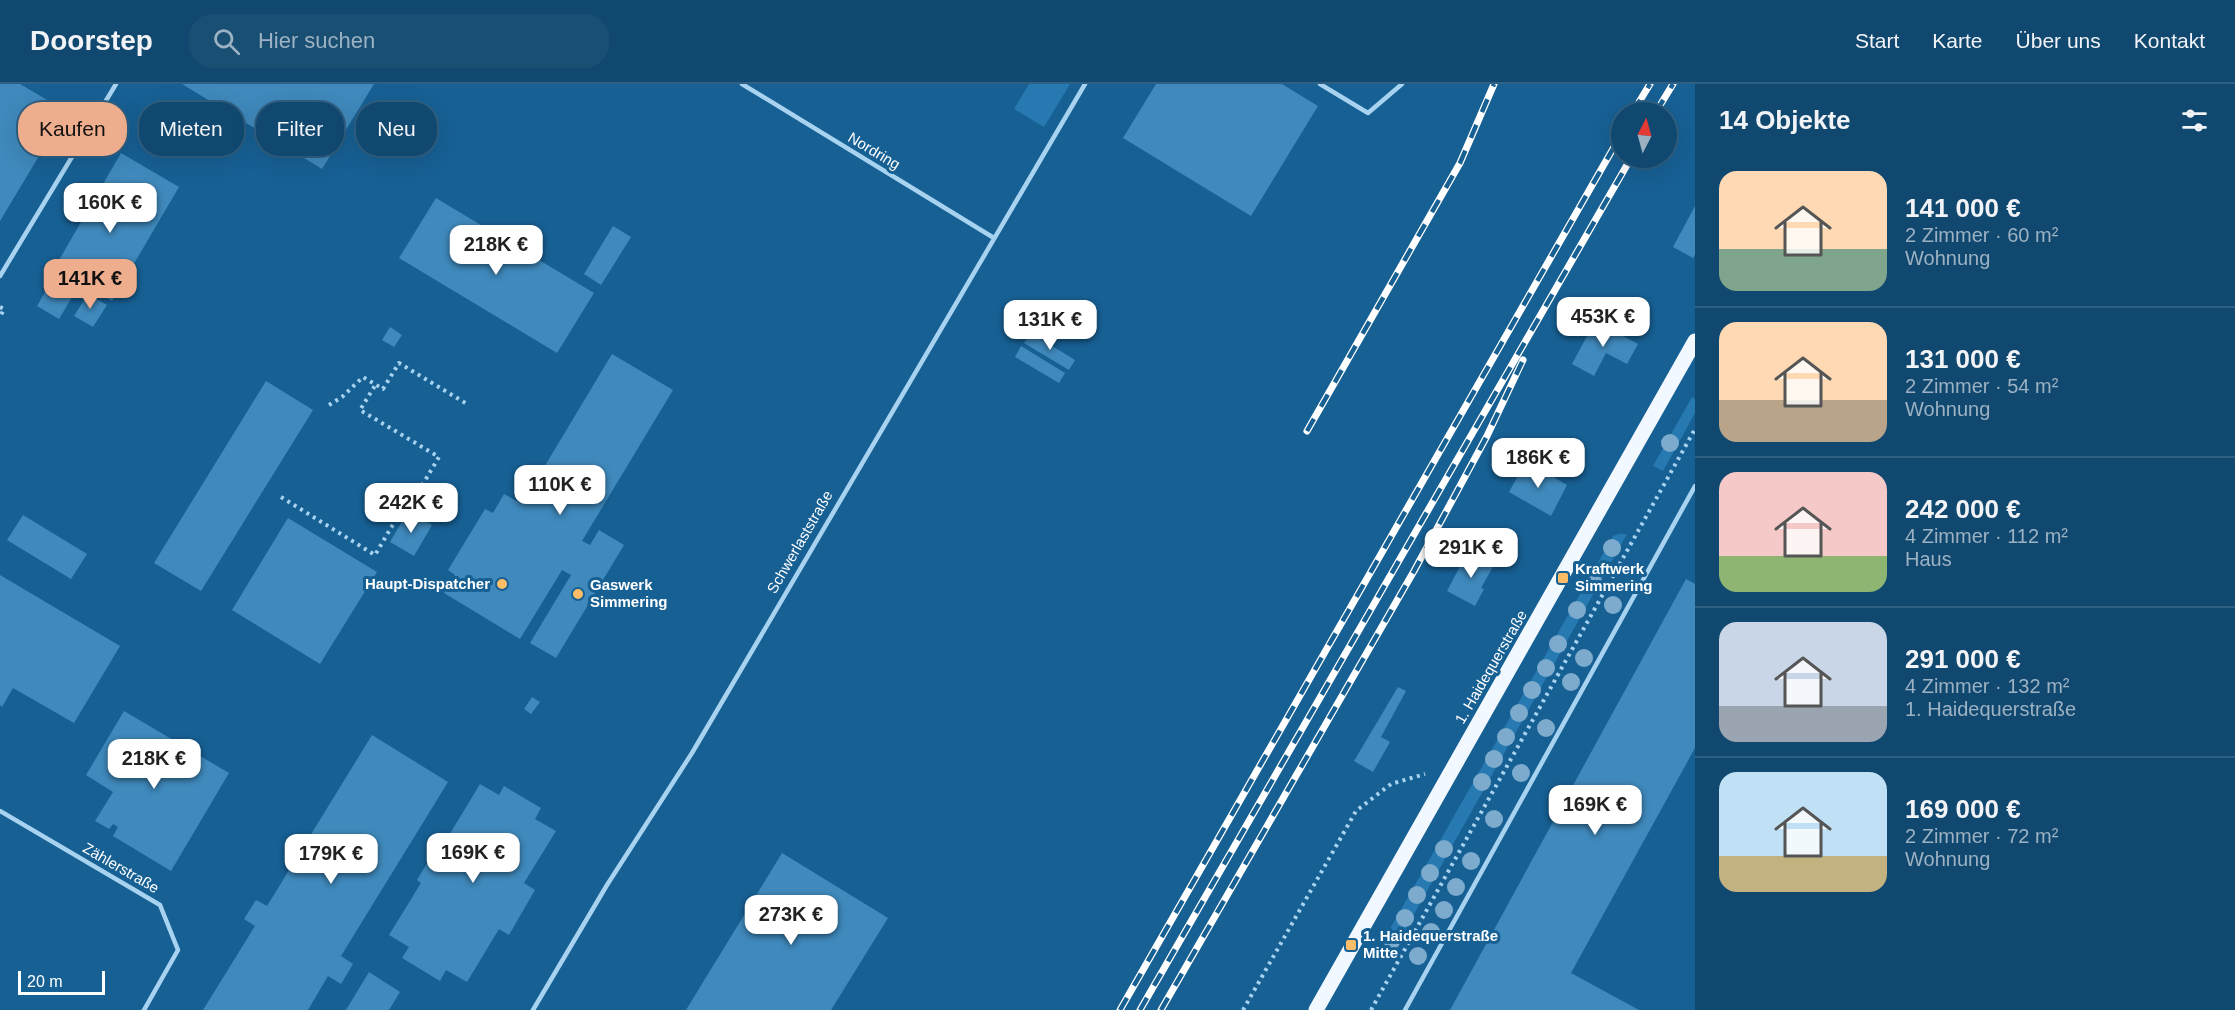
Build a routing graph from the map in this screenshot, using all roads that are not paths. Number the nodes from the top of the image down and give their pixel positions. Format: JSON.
{"nodes":[{"id":1,"x":116,"y":84,"type":"edge"},
{"id":2,"x":742,"y":84,"type":"edge"},
{"id":3,"x":1085,"y":84,"type":"edge"},
{"id":4,"x":1320,"y":84,"type":"edge"},
{"id":5,"x":1402,"y":84,"type":"edge"},
{"id":6,"x":994,"y":238,"type":"junction"},
{"id":7,"x":0,"y":276,"type":"edge"},
{"id":8,"x":1695,"y":341,"type":"edge"},
{"id":9,"x":1695,"y":486,"type":"edge"},
{"id":10,"x":0,"y":811,"type":"edge"},
{"id":11,"x":144,"y":1010,"type":"edge"},
{"id":12,"x":532,"y":1010,"type":"edge"},
{"id":13,"x":1316,"y":1010,"type":"edge"},
{"id":14,"x":1405,"y":1010,"type":"edge"}],
"edges":[{"from":1,"to":7,"type":"lane"},
{"from":2,"to":6,"type":"lane","name":"Nordring"},
{"from":3,"to":6,"type":"lane","name":"Schwerlaststraße"},
{"from":4,"to":5,"type":"lane"},
{"from":6,"to":12,"type":"lane","name":"Schwerlaststraße"},
{"from":8,"to":13,"type":"main road","name":"1. Haidequerstraße"},
{"from":9,"to":14,"type":"lane"},
{"from":10,"to":11,"type":"lane","name":"Zählerstraße"}]}
